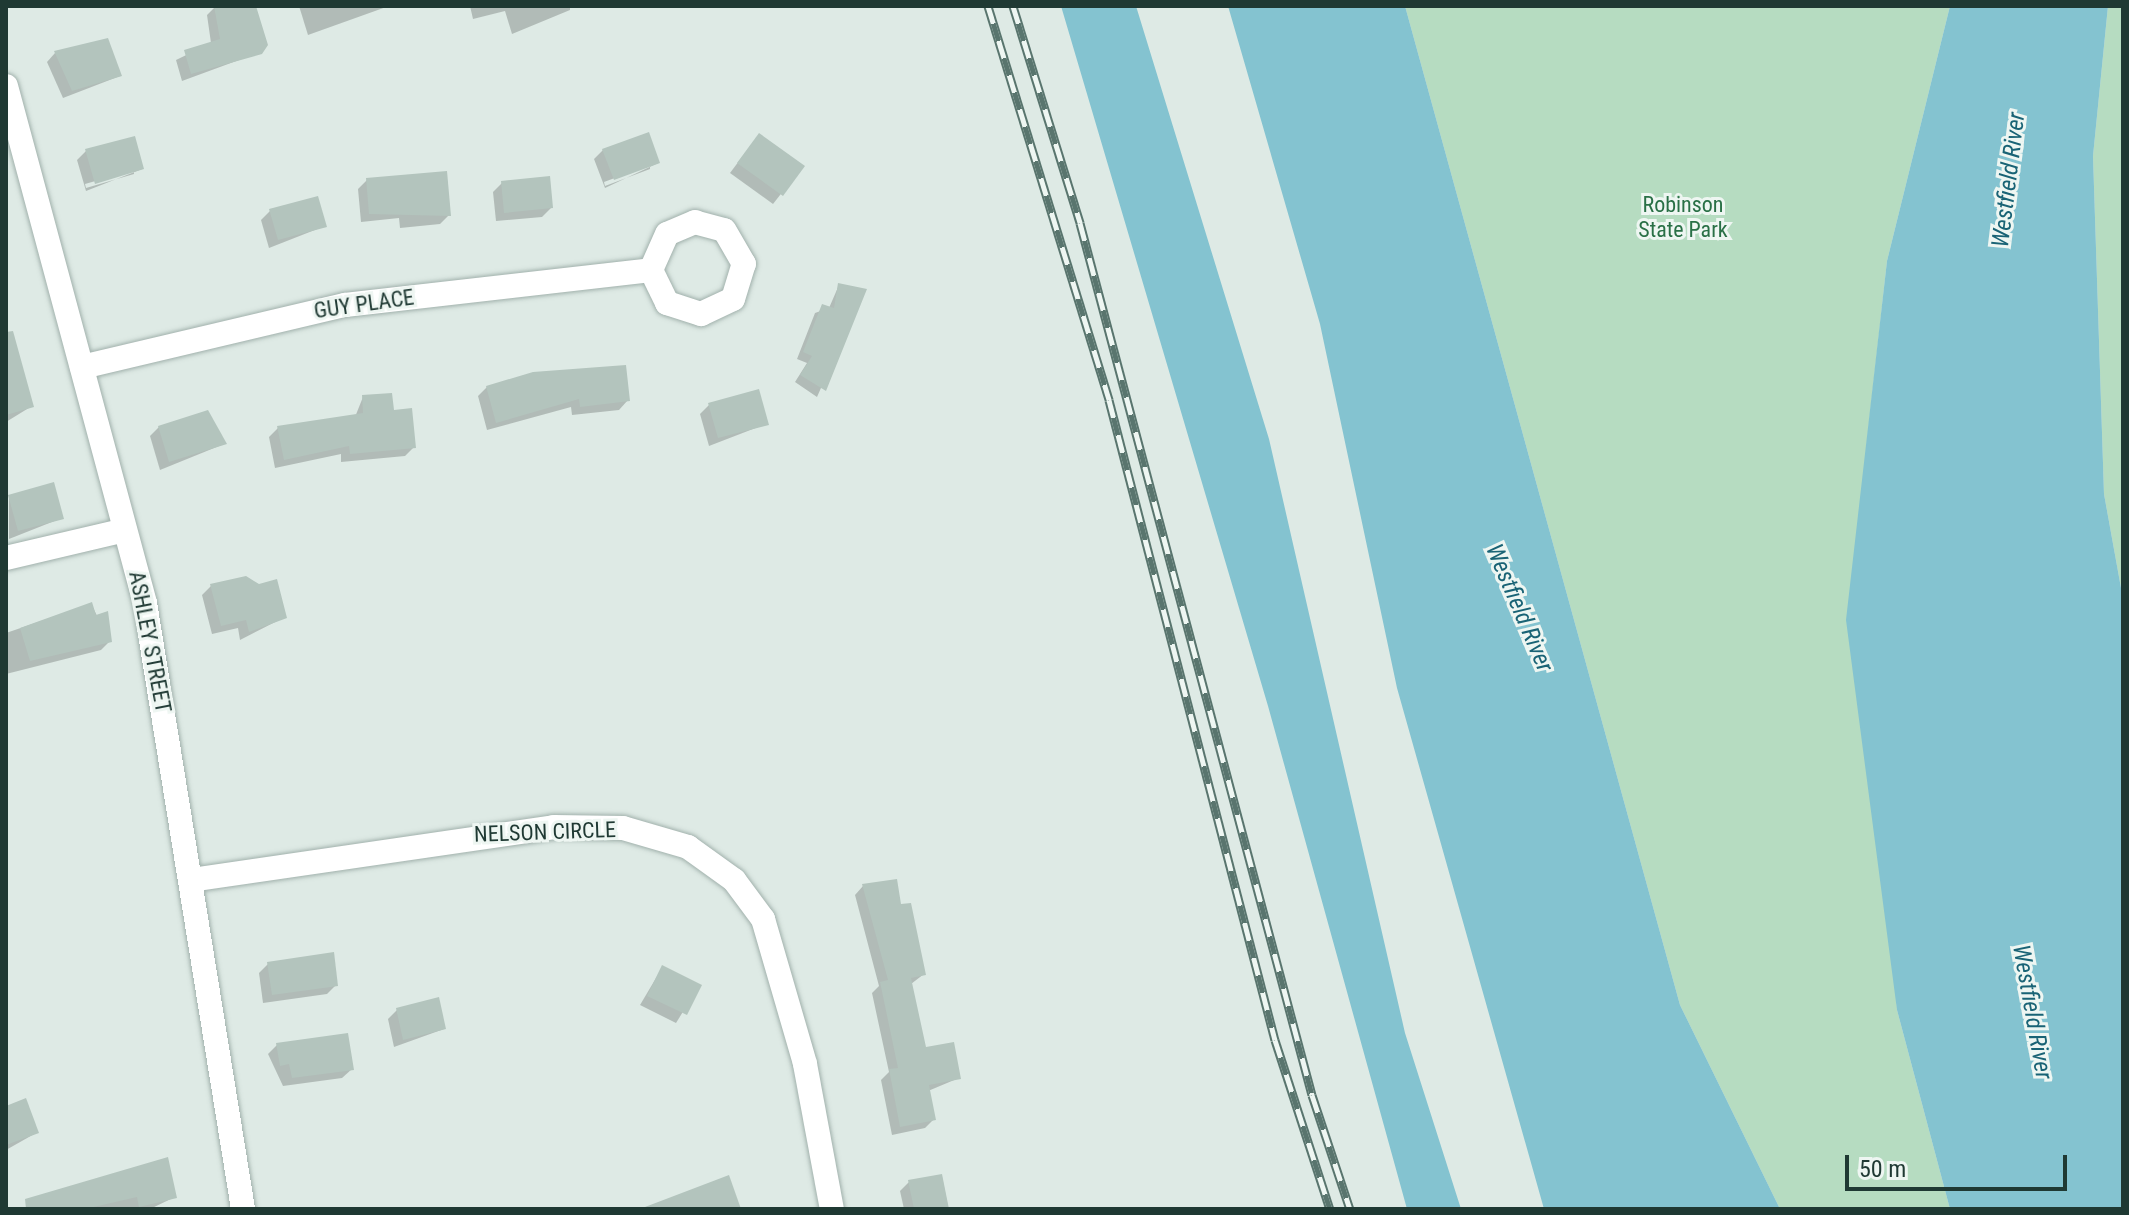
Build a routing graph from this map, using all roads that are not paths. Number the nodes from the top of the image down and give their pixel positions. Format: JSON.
{"nodes":[{"id":1,"x":6,"y":86,"type":"edge"},
{"id":2,"x":651,"y":270,"type":"dead end"},
{"id":3,"x":82,"y":367,"type":"junction"},
{"id":4,"x":125,"y":530,"type":"junction"},
{"id":5,"x":6,"y":558,"type":"edge"},
{"id":6,"x":191,"y":880,"type":"junction"},
{"id":7,"x":243,"y":1209,"type":"edge"},
{"id":8,"x":832,"y":1209,"type":"edge"}],
"edges":[{"from":1,"to":3,"type":"street","name":"ASHLEY STREET"},
{"from":2,"to":3,"type":"street","name":"GUY PLACE"},
{"from":3,"to":4,"type":"street","name":"ASHLEY STREET"},
{"from":4,"to":5,"type":"street"},
{"from":4,"to":6,"type":"street","name":"ASHLEY STREET"},
{"from":6,"to":7,"type":"street","name":"ASHLEY STREET"},
{"from":6,"to":8,"type":"street","name":"NELSON CIRCLE"}]}
